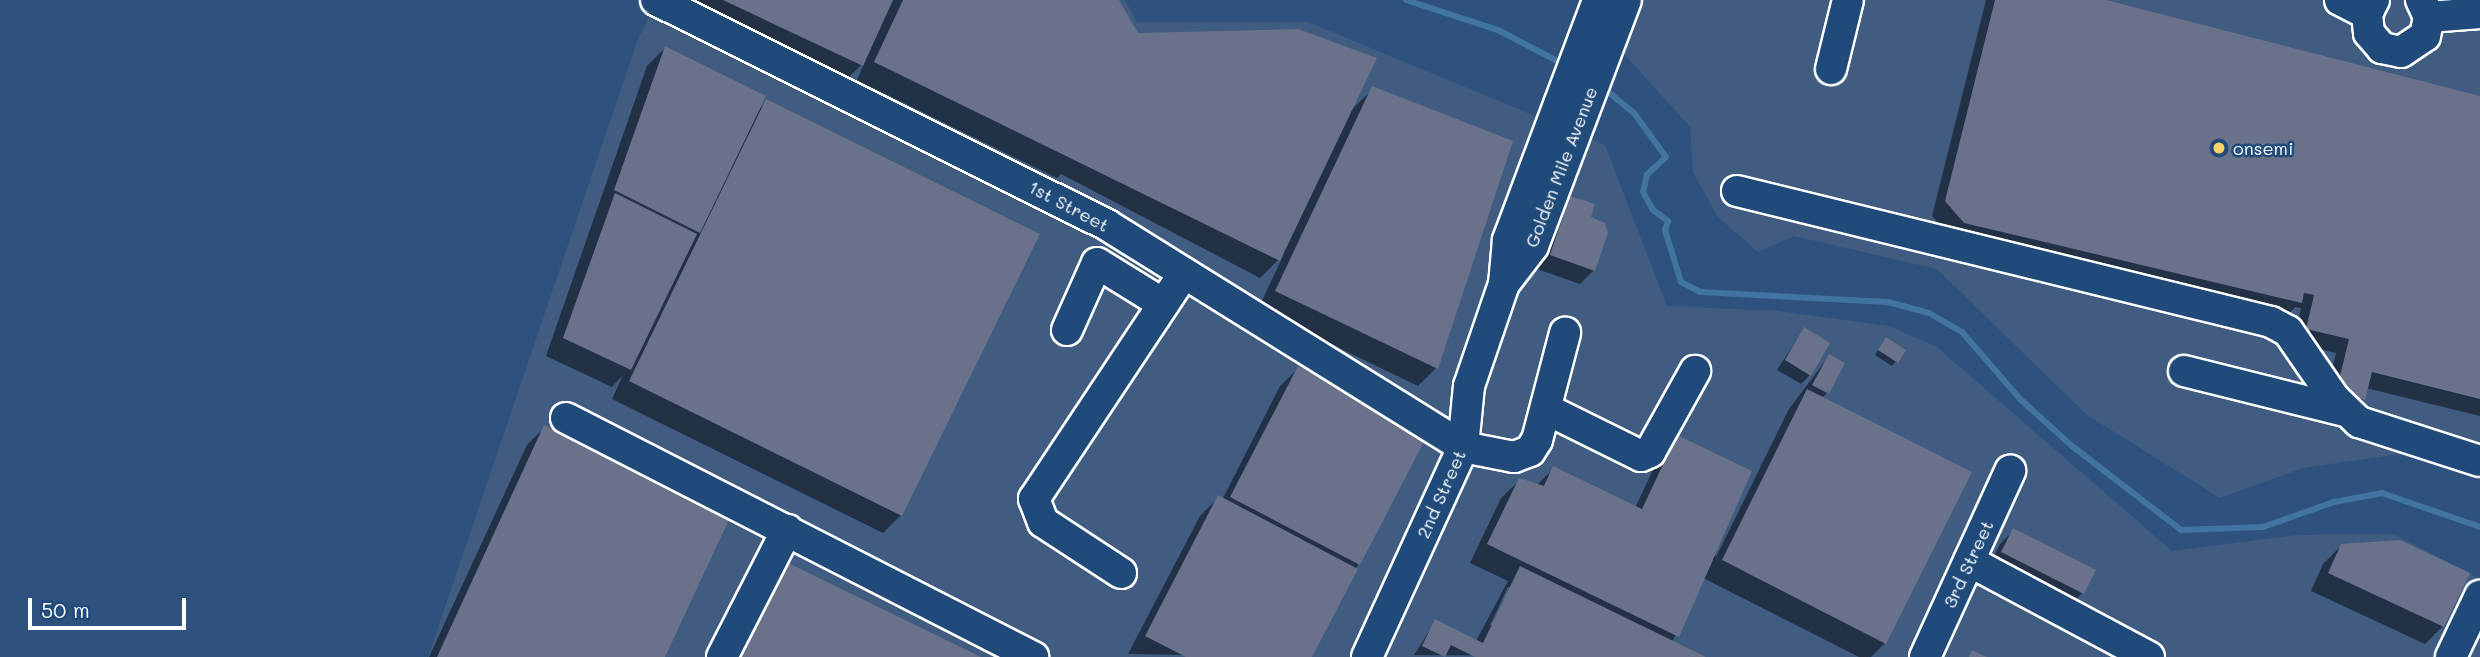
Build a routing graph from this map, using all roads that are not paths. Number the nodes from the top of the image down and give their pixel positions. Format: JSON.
{"nodes":[{"id":1,"x":656,"y":0,"type":"edge"},
{"id":2,"x":1626,"y":0,"type":"edge"},
{"id":3,"x":1848,"y":0,"type":"edge"},
{"id":4,"x":2340,"y":0,"type":"edge"},
{"id":5,"x":2371,"y":7,"type":"edge"},
{"id":6,"x":2425,"y":9,"type":"edge"},
{"id":7,"x":2480,"y":13,"type":"edge"},
{"id":8,"x":1598,"y":21,"type":"edge"},
{"id":9,"x":1831,"y":69,"type":"dead end"},
{"id":10,"x":1737,"y":191,"type":"dead end"},
{"id":11,"x":1184,"y":273,"type":"junction"},
{"id":12,"x":1504,"y":284,"type":"joint"},
{"id":13,"x":1163,"y":304,"type":"junction"},
{"id":14,"x":1067,"y":330,"type":"dead end"},
{"id":15,"x":1565,"y":333,"type":"dead end"},
{"id":16,"x":1695,"y":371,"type":"dead end"},
{"id":17,"x":2184,"y":371,"type":"dead end"},
{"id":18,"x":1546,"y":409,"type":"junction"},
{"id":19,"x":2345,"y":411,"type":"junction"},
{"id":20,"x":566,"y":418,"type":"dead end"},
{"id":21,"x":1463,"y":447,"type":"junction"},
{"id":22,"x":2480,"y":461,"type":"edge"},
{"id":23,"x":2010,"y":471,"type":"dead end"},
{"id":24,"x":787,"y":530,"type":"junction"},
{"id":25,"x":1969,"y":561,"type":"junction"},
{"id":26,"x":1121,"y":573,"type":"dead end"},
{"id":27,"x":2480,"y":596,"type":"edge"},
{"id":28,"x":722,"y":657,"type":"edge"},
{"id":29,"x":1033,"y":657,"type":"edge"},
{"id":30,"x":1367,"y":657,"type":"edge"},
{"id":31,"x":1925,"y":657,"type":"edge"},
{"id":32,"x":2149,"y":657,"type":"edge"},
{"id":33,"x":2451,"y":657,"type":"edge"}],
"edges":[{"from":1,"to":11,"type":"lane","name":"1st Street"},
{"from":2,"to":8,"type":"lane","name":"Golden Mile Avenue"},
{"from":3,"to":9,"type":"lane"},
{"from":4,"to":5,"type":"lane"},
{"from":5,"to":6,"type":"lane"},
{"from":6,"to":7,"type":"lane"},
{"from":8,"to":12,"type":"lane","name":"Golden Mile Avenue"},
{"from":10,"to":19,"type":"lane"},
{"from":11,"to":13,"type":"lane"},
{"from":11,"to":21,"type":"lane","name":"1st Street"},
{"from":12,"to":21,"type":"lane","name":"2nd Street"},
{"from":13,"to":14,"type":"lane"},
{"from":13,"to":26,"type":"lane"},
{"from":15,"to":18,"type":"lane"},
{"from":16,"to":18,"type":"lane"},
{"from":17,"to":19,"type":"lane"},
{"from":18,"to":21,"type":"lane"},
{"from":19,"to":22,"type":"lane"},
{"from":20,"to":24,"type":"lane"},
{"from":21,"to":30,"type":"lane","name":"2nd Street"},
{"from":23,"to":25,"type":"lane","name":"3rd Street"},
{"from":24,"to":28,"type":"lane"},
{"from":24,"to":29,"type":"lane"},
{"from":25,"to":31,"type":"lane","name":"3rd Street"},
{"from":25,"to":32,"type":"lane"},
{"from":27,"to":33,"type":"lane"}]}
